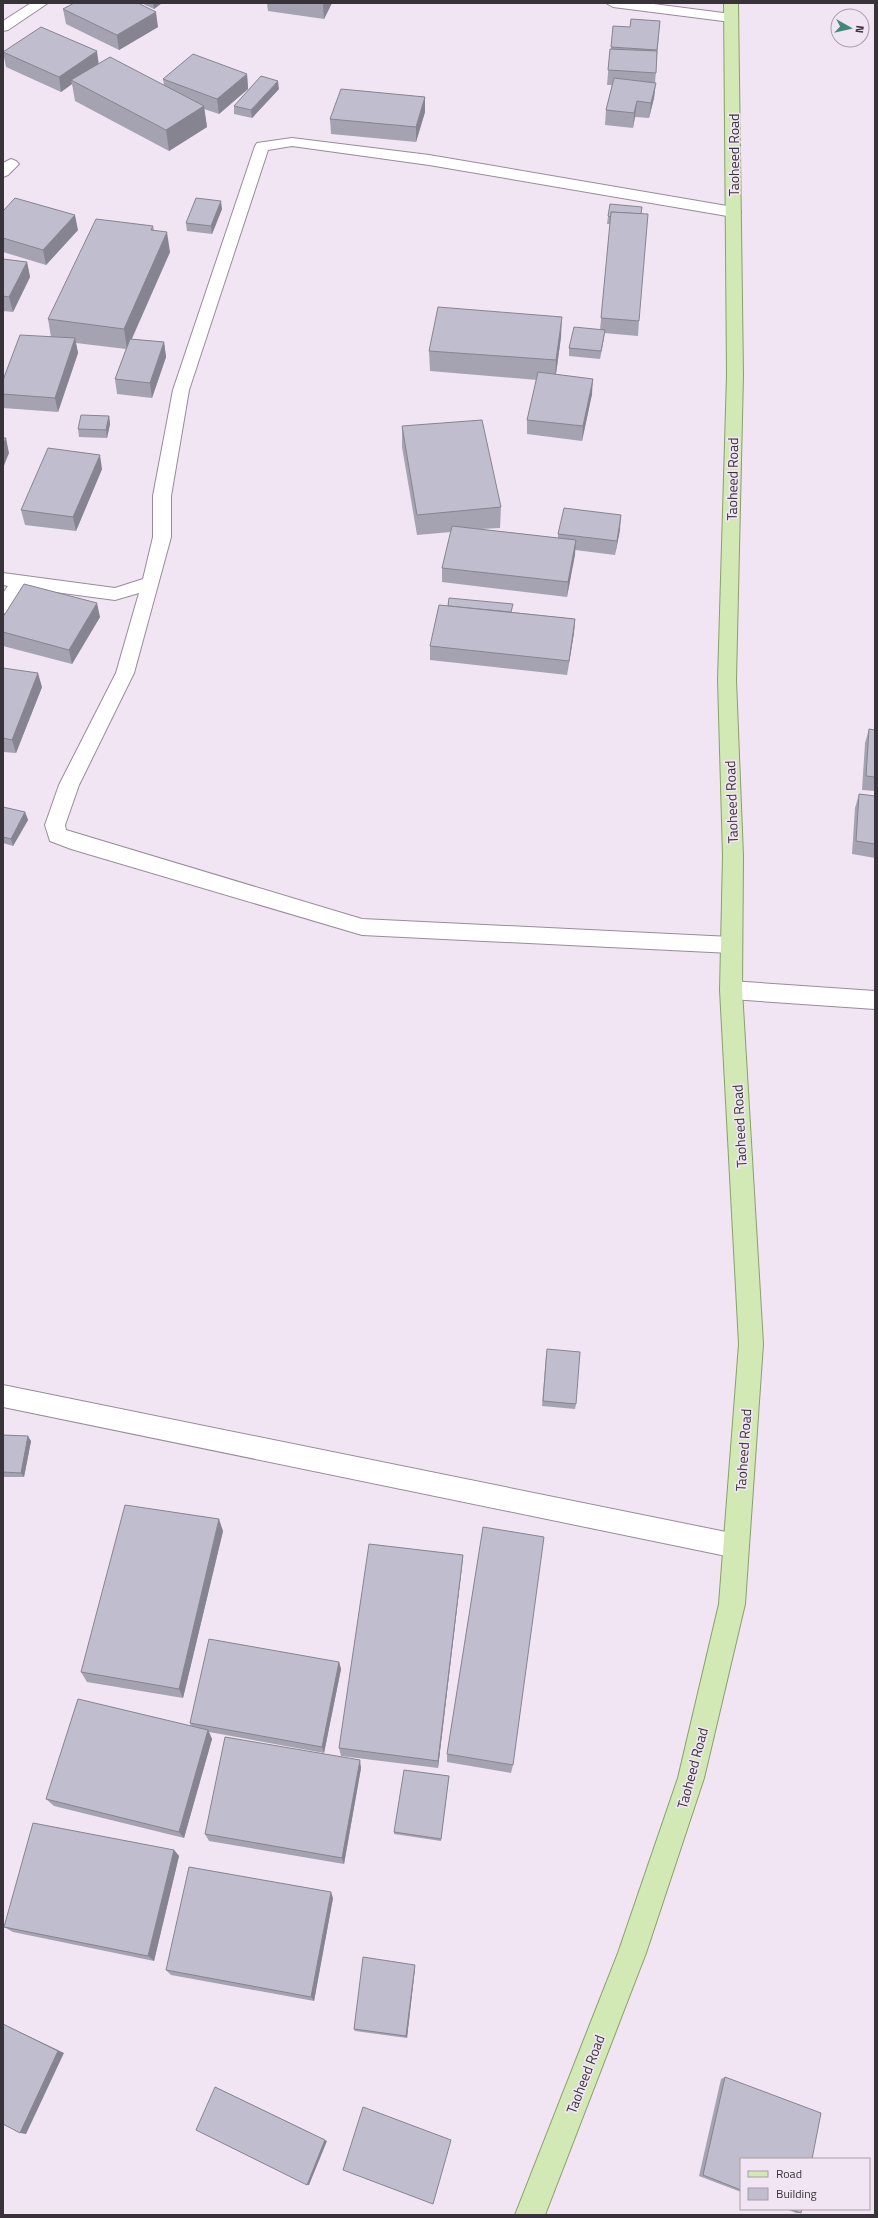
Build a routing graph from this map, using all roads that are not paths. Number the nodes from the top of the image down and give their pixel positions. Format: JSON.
{"nodes":[{"id":1,"x":41,"y":3,"type":"edge"},
{"id":2,"x":613,"y":3,"type":"edge"},
{"id":3,"x":731,"y":11,"type":"edge"},
{"id":4,"x":4,"y":26,"type":"edge"},
{"id":5,"x":733,"y":212,"type":"junction"},
{"id":6,"x":12,"y":580,"type":"edge"},
{"id":7,"x":151,"y":583,"type":"junction"},
{"id":8,"x":3,"y":607,"type":"edge"},
{"id":9,"x":731,"y":945,"type":"junction"},
{"id":10,"x":731,"y":990,"type":"junction"},
{"id":11,"x":875,"y":1000,"type":"edge"},
{"id":12,"x":3,"y":1396,"type":"edge"},
{"id":13,"x":736,"y":1546,"type":"junction"},
{"id":14,"x":530,"y":2215,"type":"edge"}],
"edges":[{"from":1,"to":4,"type":"street"},
{"from":2,"to":3,"type":"street"},
{"from":3,"to":5,"type":"main road","name":"Taoheed Road"},
{"from":5,"to":7,"type":"street"},
{"from":5,"to":9,"type":"main road","name":"Taoheed Road"},
{"from":6,"to":7,"type":"street"},
{"from":6,"to":8,"type":"street"},
{"from":7,"to":9,"type":"street"},
{"from":9,"to":10,"type":"main road","name":"Taoheed Road"},
{"from":10,"to":11,"type":"street"},
{"from":10,"to":13,"type":"main road","name":"Taoheed Road"},
{"from":12,"to":13,"type":"street"},
{"from":13,"to":14,"type":"main road","name":"Taoheed Road"}]}
